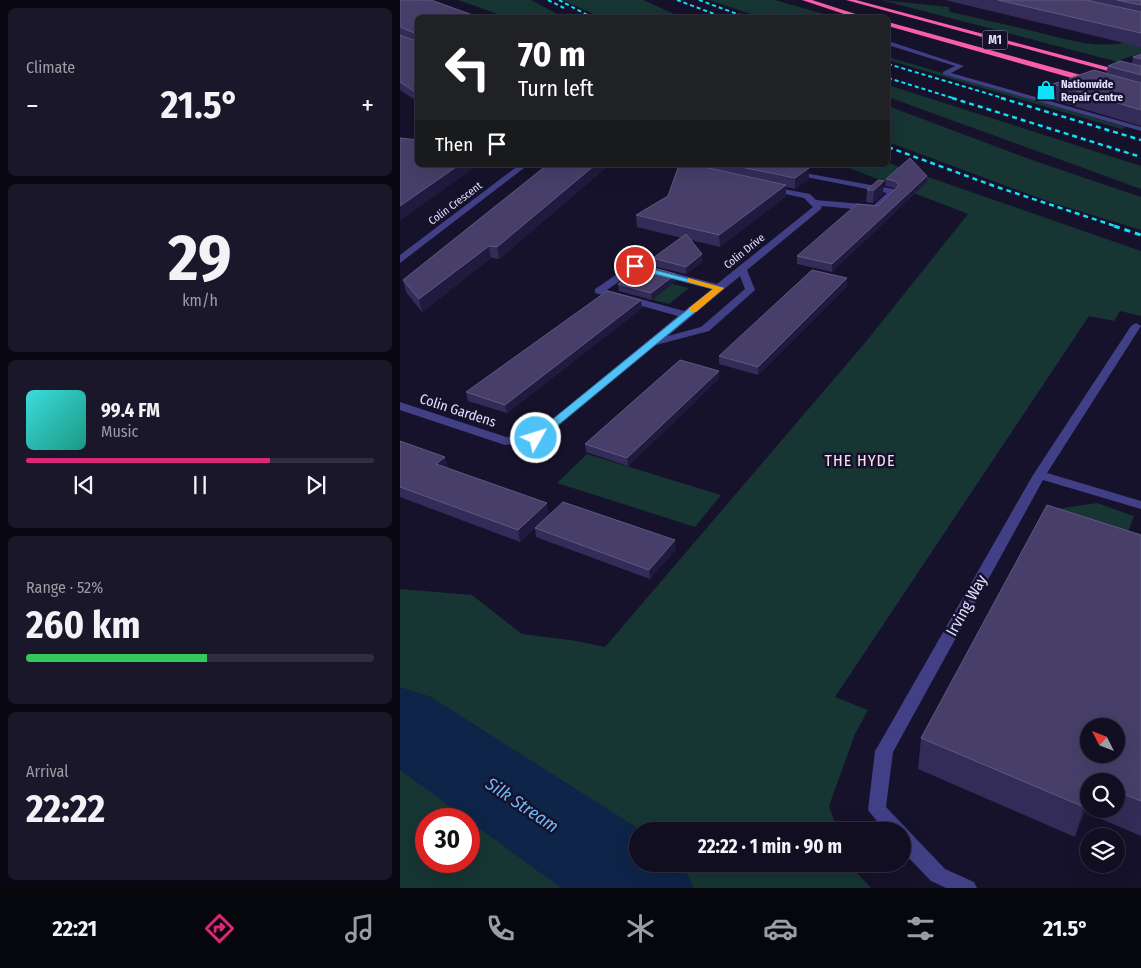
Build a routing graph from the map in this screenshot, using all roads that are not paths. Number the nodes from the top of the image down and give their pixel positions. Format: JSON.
{"nodes":[{"id":1,"x":805,"y":0,"type":"edge"},
{"id":2,"x":849,"y":0,"type":"edge"},
{"id":3,"x":855,"y":15,"type":"edge"},
{"id":4,"x":890,"y":25,"type":"edge"},
{"id":5,"x":890,"y":44,"type":"edge"},
{"id":6,"x":1141,"y":78,"type":"edge"},
{"id":7,"x":1104,"y":84,"type":"edge"},
{"id":8,"x":1141,"y":129,"type":"edge"},
{"id":9,"x":521,"y":167,"type":"edge"},
{"id":10,"x":784,"y":170,"type":"edge"},
{"id":11,"x":761,"y":186,"type":"edge"},
{"id":12,"x":816,"y":203,"type":"junction"},
{"id":13,"x":400,"y":260,"type":"edge"},
{"id":14,"x":742,"y":269,"type":"junction"},
{"id":15,"x":720,"y":288,"type":"junction"},
{"id":16,"x":686,"y":315,"type":"junction"},
{"id":17,"x":1136,"y":326,"type":"dead end"},
{"id":18,"x":652,"y":343,"type":"junction"},
{"id":19,"x":400,"y":406,"type":"edge"},
{"id":20,"x":536,"y":438,"type":"joint"},
{"id":21,"x":1039,"y":475,"type":"junction"},
{"id":22,"x":1141,"y":505,"type":"edge"},
{"id":23,"x":888,"y":822,"type":"edge"},
{"id":24,"x":911,"y":846,"type":"edge"},
{"id":25,"x":967,"y":888,"type":"edge"}],
"edges":[{"from":1,"to":3,"type":"highway"},
{"from":2,"to":6,"type":"highway","number":"M1"},
{"from":4,"to":7,"type":"highway","number":"M1"},
{"from":5,"to":8,"type":"street"},
{"from":9,"to":13,"type":"street","name":"Colin Crescent"},
{"from":10,"to":12,"type":"street"},
{"from":11,"to":12,"type":"street"},
{"from":12,"to":14,"type":"street","name":"Colin Drive"},
{"from":14,"to":15,"type":"street","name":"Colin Drive"},
{"from":14,"to":18,"type":"street"},
{"from":15,"to":16,"type":"street","name":"Colin Drive"},
{"from":15,"to":16,"type":"street"},
{"from":16,"to":18,"type":"street","name":"Colin Drive"},
{"from":17,"to":21,"type":"street"},
{"from":18,"to":20,"type":"street","name":"Colin Drive"},
{"from":19,"to":20,"type":"street","name":"Colin Gardens"},
{"from":21,"to":22,"type":"street"},
{"from":21,"to":23,"type":"street","name":"Irving Way"},
{"from":24,"to":25,"type":"street"}]}
